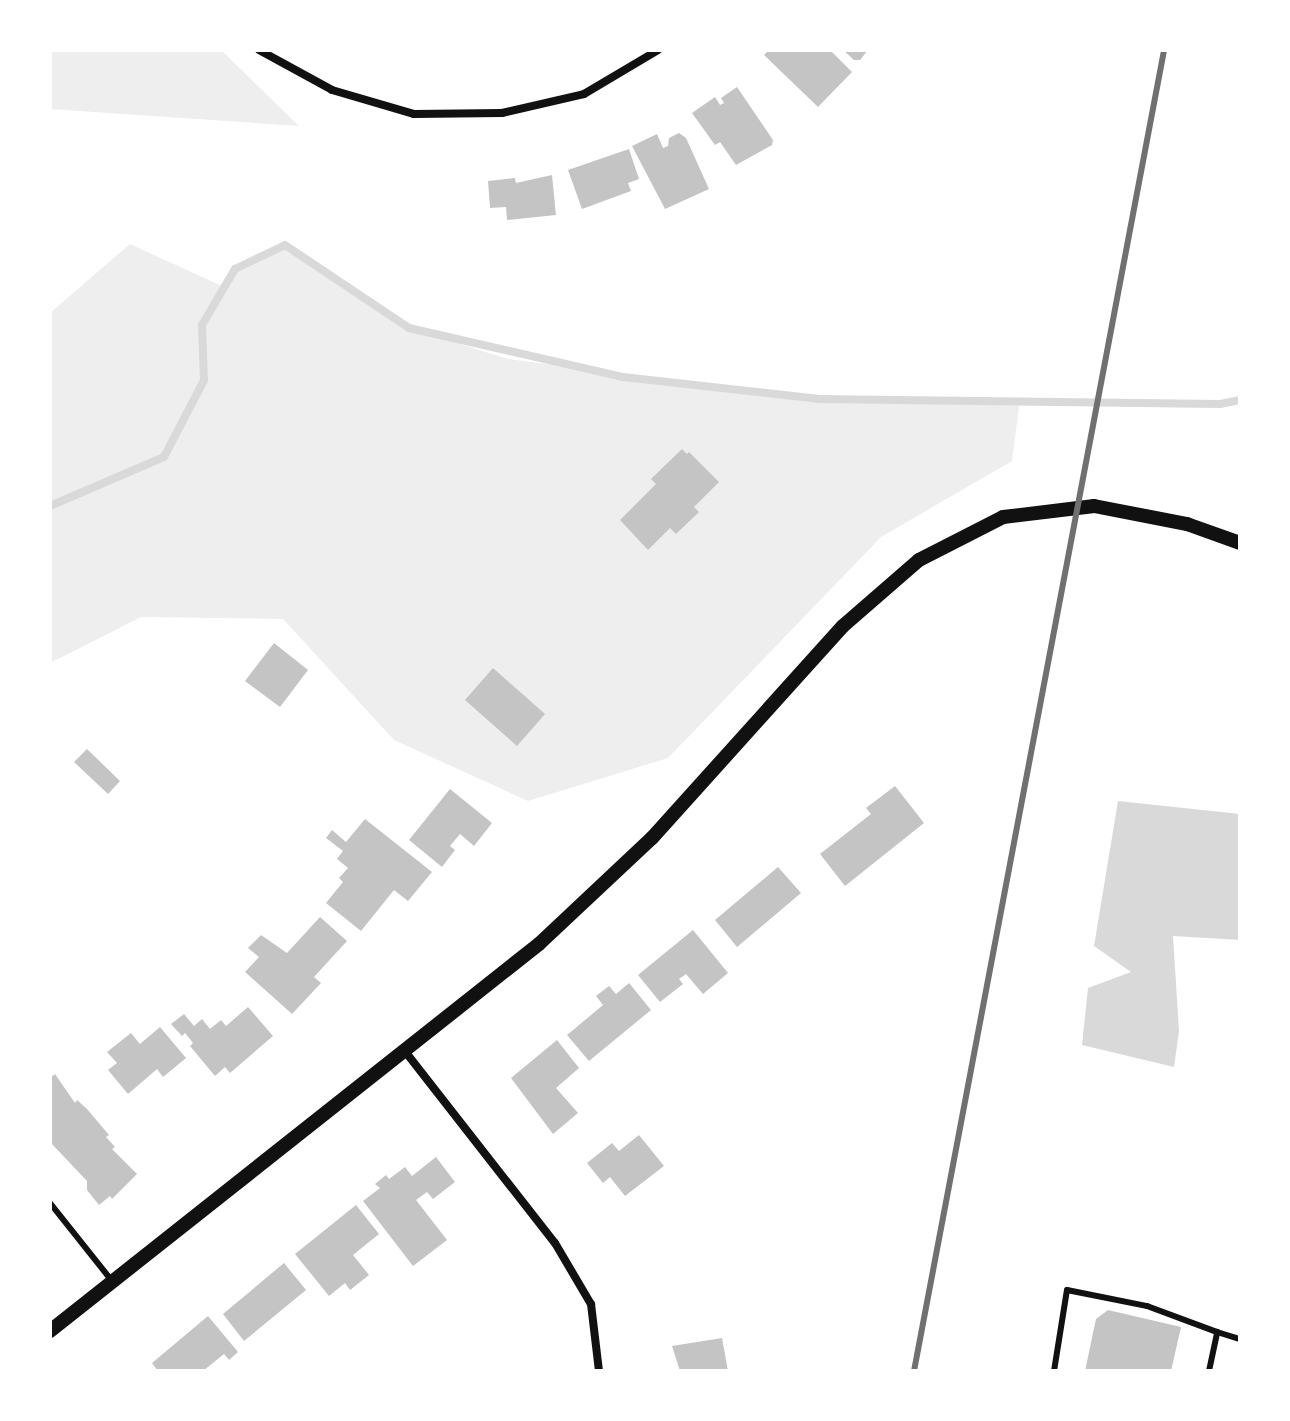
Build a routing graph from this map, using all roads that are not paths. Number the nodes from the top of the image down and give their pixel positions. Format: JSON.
{"nodes":[{"id":1,"x":259,"y":50,"type":"edge"},
{"id":2,"x":658,"y":50,"type":"edge"},
{"id":3,"x":1240,"y":543,"type":"edge"},
{"id":4,"x":403,"y":1048,"type":"junction"},
{"id":5,"x":50,"y":1203,"type":"edge"},
{"id":6,"x":112,"y":1281,"type":"junction"},
{"id":7,"x":50,"y":1331,"type":"edge"},
{"id":8,"x":1217,"y":1332,"type":"junction"},
{"id":9,"x":1240,"y":1339,"type":"edge"},
{"id":10,"x":599,"y":1371,"type":"edge"},
{"id":11,"x":1054,"y":1371,"type":"edge"},
{"id":12,"x":1209,"y":1371,"type":"edge"}],
"edges":[{"from":1,"to":2,"type":"street"},
{"from":3,"to":4,"type":"street"},
{"from":4,"to":6,"type":"street"},
{"from":4,"to":10,"type":"street"},
{"from":5,"to":6,"type":"lane"},
{"from":6,"to":7,"type":"street"},
{"from":8,"to":9,"type":"lane"},
{"from":8,"to":11,"type":"lane"},
{"from":8,"to":12,"type":"lane"}]}
